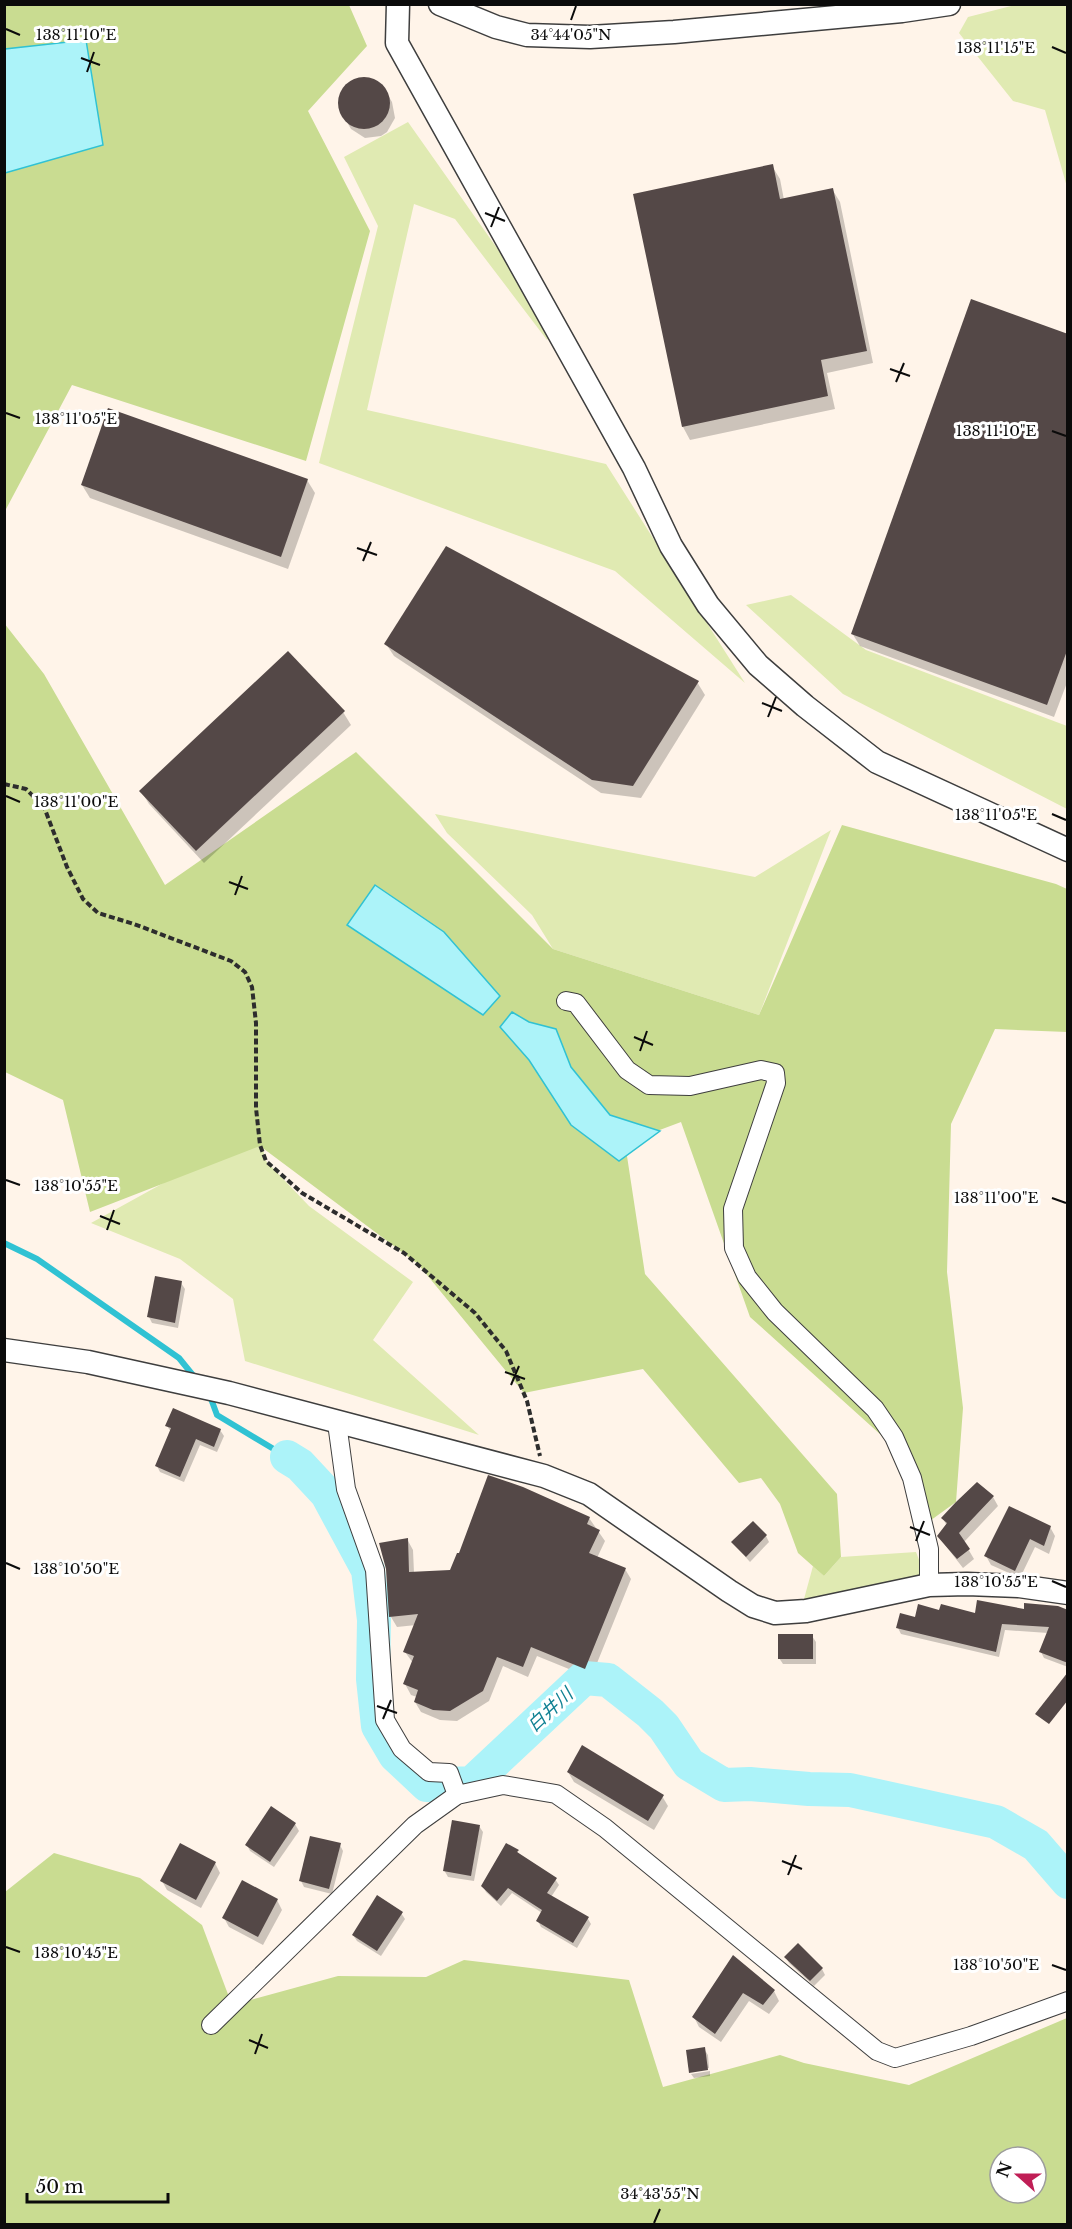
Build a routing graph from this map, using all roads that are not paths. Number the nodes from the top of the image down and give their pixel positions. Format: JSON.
{"nodes":[{"id":1,"x":398,"y":4,"type":"edge"},
{"id":2,"x":440,"y":4,"type":"edge"},
{"id":3,"x":949,"y":4,"type":"edge"},
{"id":4,"x":1068,"y":850,"type":"edge"},
{"id":5,"x":566,"y":1001,"type":"dead end"},
{"id":6,"x":4,"y":1350,"type":"edge"},
{"id":7,"x":337,"y":1423,"type":"junction"},
{"id":8,"x":929,"y":1585,"type":"junction"},
{"id":9,"x":1068,"y":1593,"type":"edge"},
{"id":10,"x":458,"y":1795,"type":"junction"},
{"id":11,"x":1068,"y":2001,"type":"edge"},
{"id":12,"x":211,"y":2025,"type":"dead end"}],
"edges":[{"from":1,"to":4,"type":"street"},
{"from":2,"to":3,"type":"street"},
{"from":5,"to":8,"type":"street"},
{"from":6,"to":7,"type":"street"},
{"from":7,"to":8,"type":"street"},
{"from":7,"to":10,"type":"street"},
{"from":8,"to":9,"type":"street"},
{"from":10,"to":11,"type":"street"},
{"from":10,"to":12,"type":"street"}]}
